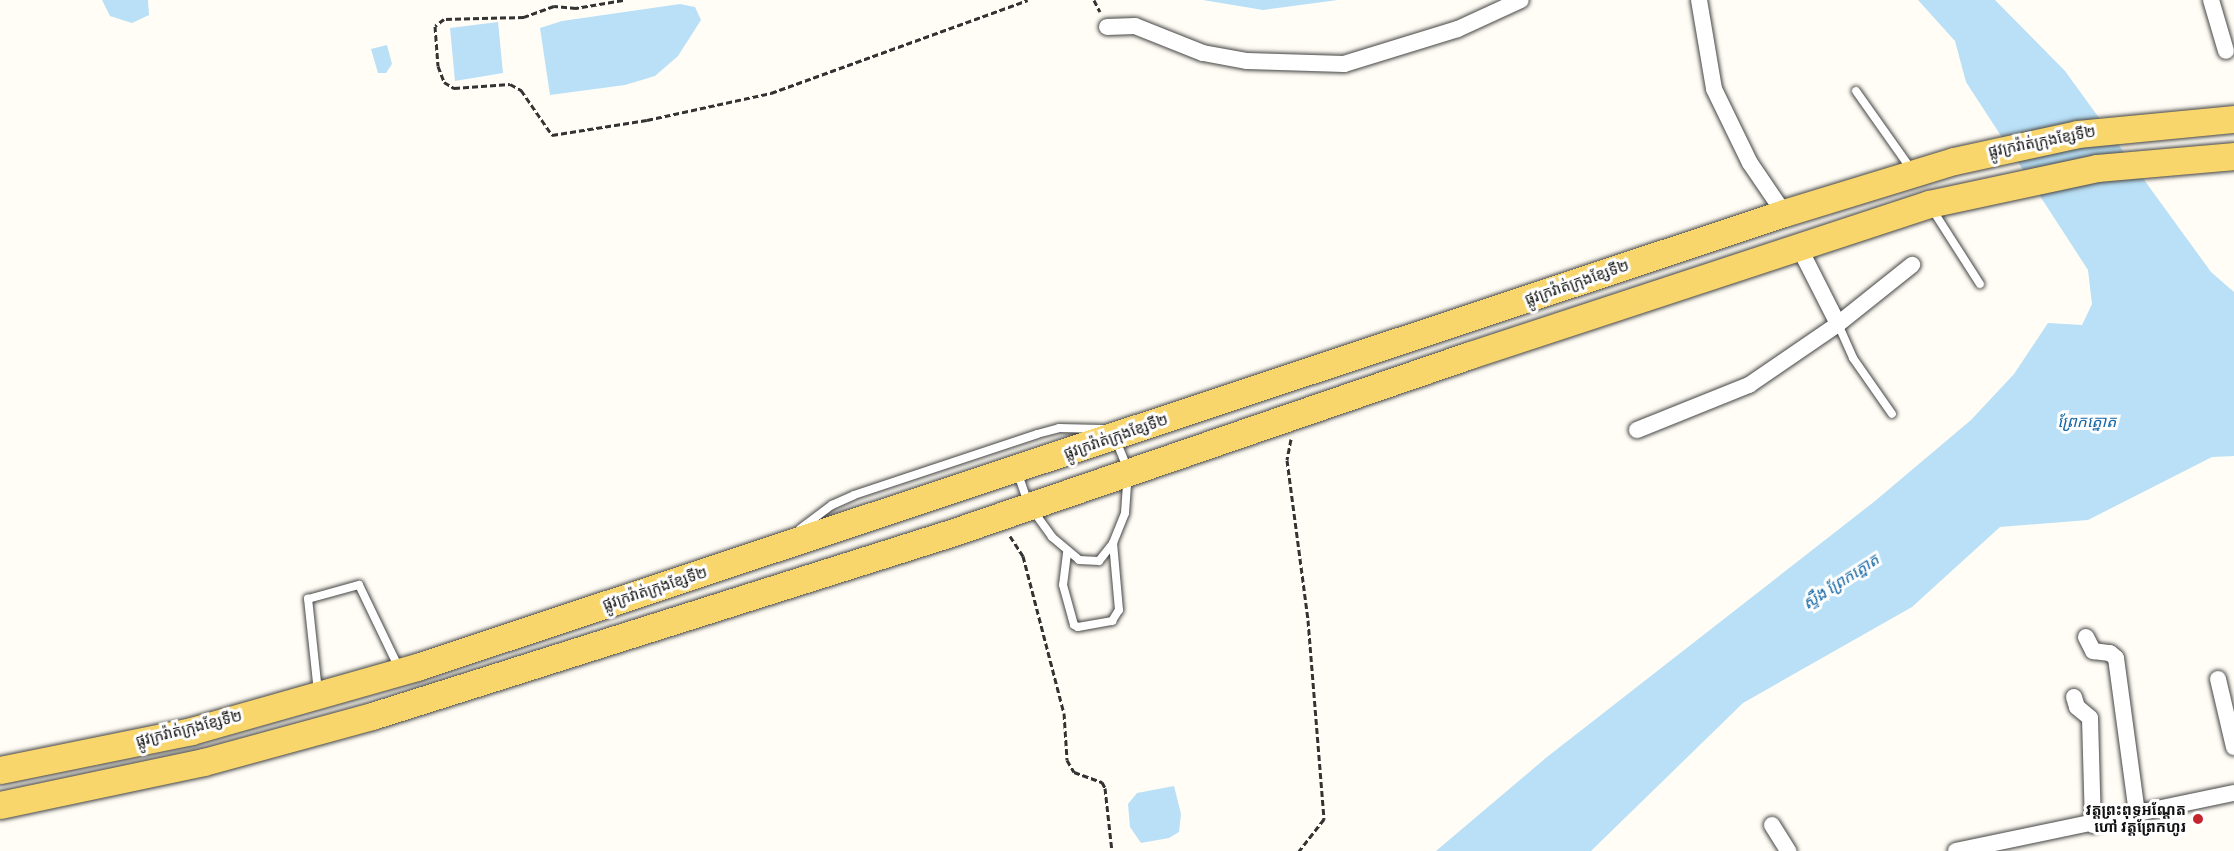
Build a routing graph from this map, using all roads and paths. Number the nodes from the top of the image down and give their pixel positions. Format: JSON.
{"nodes":[{"id":1,"x":623,"y":0,"type":"edge"},
{"id":2,"x":1029,"y":0,"type":"edge"},
{"id":3,"x":1521,"y":0,"type":"edge"},
{"id":4,"x":1699,"y":0,"type":"edge"},
{"id":5,"x":2211,"y":0,"type":"edge"},
{"id":6,"x":1107,"y":27,"type":"dead end"},
{"id":7,"x":2226,"y":51,"type":"dead end"},
{"id":8,"x":1856,"y":91,"type":"dead end"},
{"id":9,"x":2221,"y":120,"type":"edge"},
{"id":10,"x":2223,"y":156,"type":"edge"},
{"id":11,"x":1914,"y":174,"type":"junction"},
{"id":12,"x":1929,"y":204,"type":"junction"},
{"id":13,"x":1784,"y":213,"type":"junction"},
{"id":14,"x":1798,"y":245,"type":"junction"},
{"id":15,"x":1912,"y":265,"type":"dead end"},
{"id":16,"x":1980,"y":284,"type":"dead end"},
{"id":17,"x":1459,"y":323,"type":"junction"},
{"id":18,"x":1838,"y":324,"type":"junction"},
{"id":19,"x":1470,"y":355,"type":"junction"},
{"id":20,"x":1296,"y":414,"type":"junction"},
{"id":21,"x":1892,"y":414,"type":"dead end"},
{"id":22,"x":1637,"y":430,"type":"dead end"},
{"id":23,"x":1125,"y":433,"type":"junction"},
{"id":24,"x":1017,"y":470,"type":"junction"},
{"id":25,"x":1128,"y":470,"type":"junction"},
{"id":26,"x":942,"y":495,"type":"junction"},
{"id":27,"x":1029,"y":505,"type":"junction"},
{"id":28,"x":997,"y":517,"type":"junction"},
{"id":29,"x":954,"y":532,"type":"junction"},
{"id":30,"x":1113,"y":543,"type":"junction"},
{"id":31,"x":771,"y":551,"type":"junction"},
{"id":32,"x":1067,"y":553,"type":"junction"},
{"id":33,"x":2086,"y":637,"type":"dead end"},
{"id":34,"x":401,"y":671,"type":"junction"},
{"id":35,"x":2218,"y":679,"type":"dead end"},
{"id":36,"x":319,"y":694,"type":"junction"},
{"id":37,"x":2074,"y":697,"type":"dead end"},
{"id":38,"x":2234,"y":747,"type":"edge"},
{"id":39,"x":0,"y":770,"type":"edge"},
{"id":40,"x":2234,"y":793,"type":"edge"},
{"id":41,"x":0,"y":805,"type":"edge"},
{"id":42,"x":2137,"y":814,"type":"junction"},
{"id":43,"x":1772,"y":825,"type":"dead end"},
{"id":44,"x":2093,"y":825,"type":"junction"},
{"id":45,"x":1112,"y":851,"type":"edge"},
{"id":46,"x":1299,"y":851,"type":"edge"},
{"id":47,"x":1788,"y":851,"type":"edge"},
{"id":48,"x":1956,"y":851,"type":"edge"}],
"edges":[{"from":1,"to":2,"type":"path"},
{"from":3,"to":6,"type":"street"},
{"from":4,"to":13,"type":"street"},
{"from":5,"to":7,"type":"street"},
{"from":8,"to":11,"type":"lane"},
{"from":9,"to":11,"type":"main road","name":"ផ្លូវក្រវ៉ាត់ក្រុងខ្សែទី២"},
{"from":10,"to":12,"type":"main road"},
{"from":11,"to":13,"type":"main road","name":"ផ្លូវក្រវ៉ាត់ក្រុងខ្សែទី២"},
{"from":12,"to":14,"type":"main road"},
{"from":12,"to":16,"type":"lane"},
{"from":13,"to":17,"type":"main road","name":"ផ្លូវក្រវ៉ាត់ក្រុងខ្សែទី២"},
{"from":14,"to":18,"type":"street"},
{"from":14,"to":19,"type":"main road"},
{"from":15,"to":18,"type":"street"},
{"from":17,"to":19,"type":"main road"},
{"from":17,"to":23,"type":"main road","name":"ផ្លូវក្រវ៉ាត់ក្រុងខ្សែទី២"},
{"from":18,"to":21,"type":"lane"},
{"from":18,"to":22,"type":"street"},
{"from":19,"to":20,"type":"main road"},
{"from":20,"to":25,"type":"main road"},
{"from":20,"to":46,"type":"path"},
{"from":23,"to":24,"type":"main road","name":"ផ្លូវក្រវ៉ាត់ក្រុងខ្សែទី២"},
{"from":23,"to":25,"type":"lane"},
{"from":23,"to":31,"type":"lane"},
{"from":24,"to":26,"type":"main road","name":"ផ្លូវក្រវ៉ាត់ក្រុងខ្សែទី២"},
{"from":24,"to":27,"type":"lane"},
{"from":25,"to":27,"type":"main road"},
{"from":25,"to":30,"type":"lane"},
{"from":26,"to":29,"type":"main road"},
{"from":26,"to":31,"type":"main road","name":"ផ្លូវក្រវ៉ាត់ក្រុងខ្សែទី២"},
{"from":27,"to":28,"type":"main road"},
{"from":27,"to":32,"type":"lane"},
{"from":28,"to":29,"type":"main road"},
{"from":28,"to":45,"type":"path"},
{"from":29,"to":41,"type":"main road"},
{"from":30,"to":32,"type":"lane"},
{"from":30,"to":32,"type":"lane"},
{"from":31,"to":34,"type":"main road","name":"ផ្លូវក្រវ៉ាត់ក្រុងខ្សែទី២"},
{"from":33,"to":42,"type":"street"},
{"from":34,"to":36,"type":"main road","name":"ផ្លូវក្រវ៉ាត់ក្រុងខ្សែទី២"},
{"from":34,"to":36,"type":"lane"},
{"from":35,"to":38,"type":"street"},
{"from":36,"to":39,"type":"main road","name":"ផ្លូវក្រវ៉ាត់ក្រុងខ្សែទី២"},
{"from":37,"to":44,"type":"street"},
{"from":40,"to":42,"type":"street"},
{"from":42,"to":44,"type":"street"},
{"from":43,"to":47,"type":"street"},
{"from":44,"to":48,"type":"street"}]}
